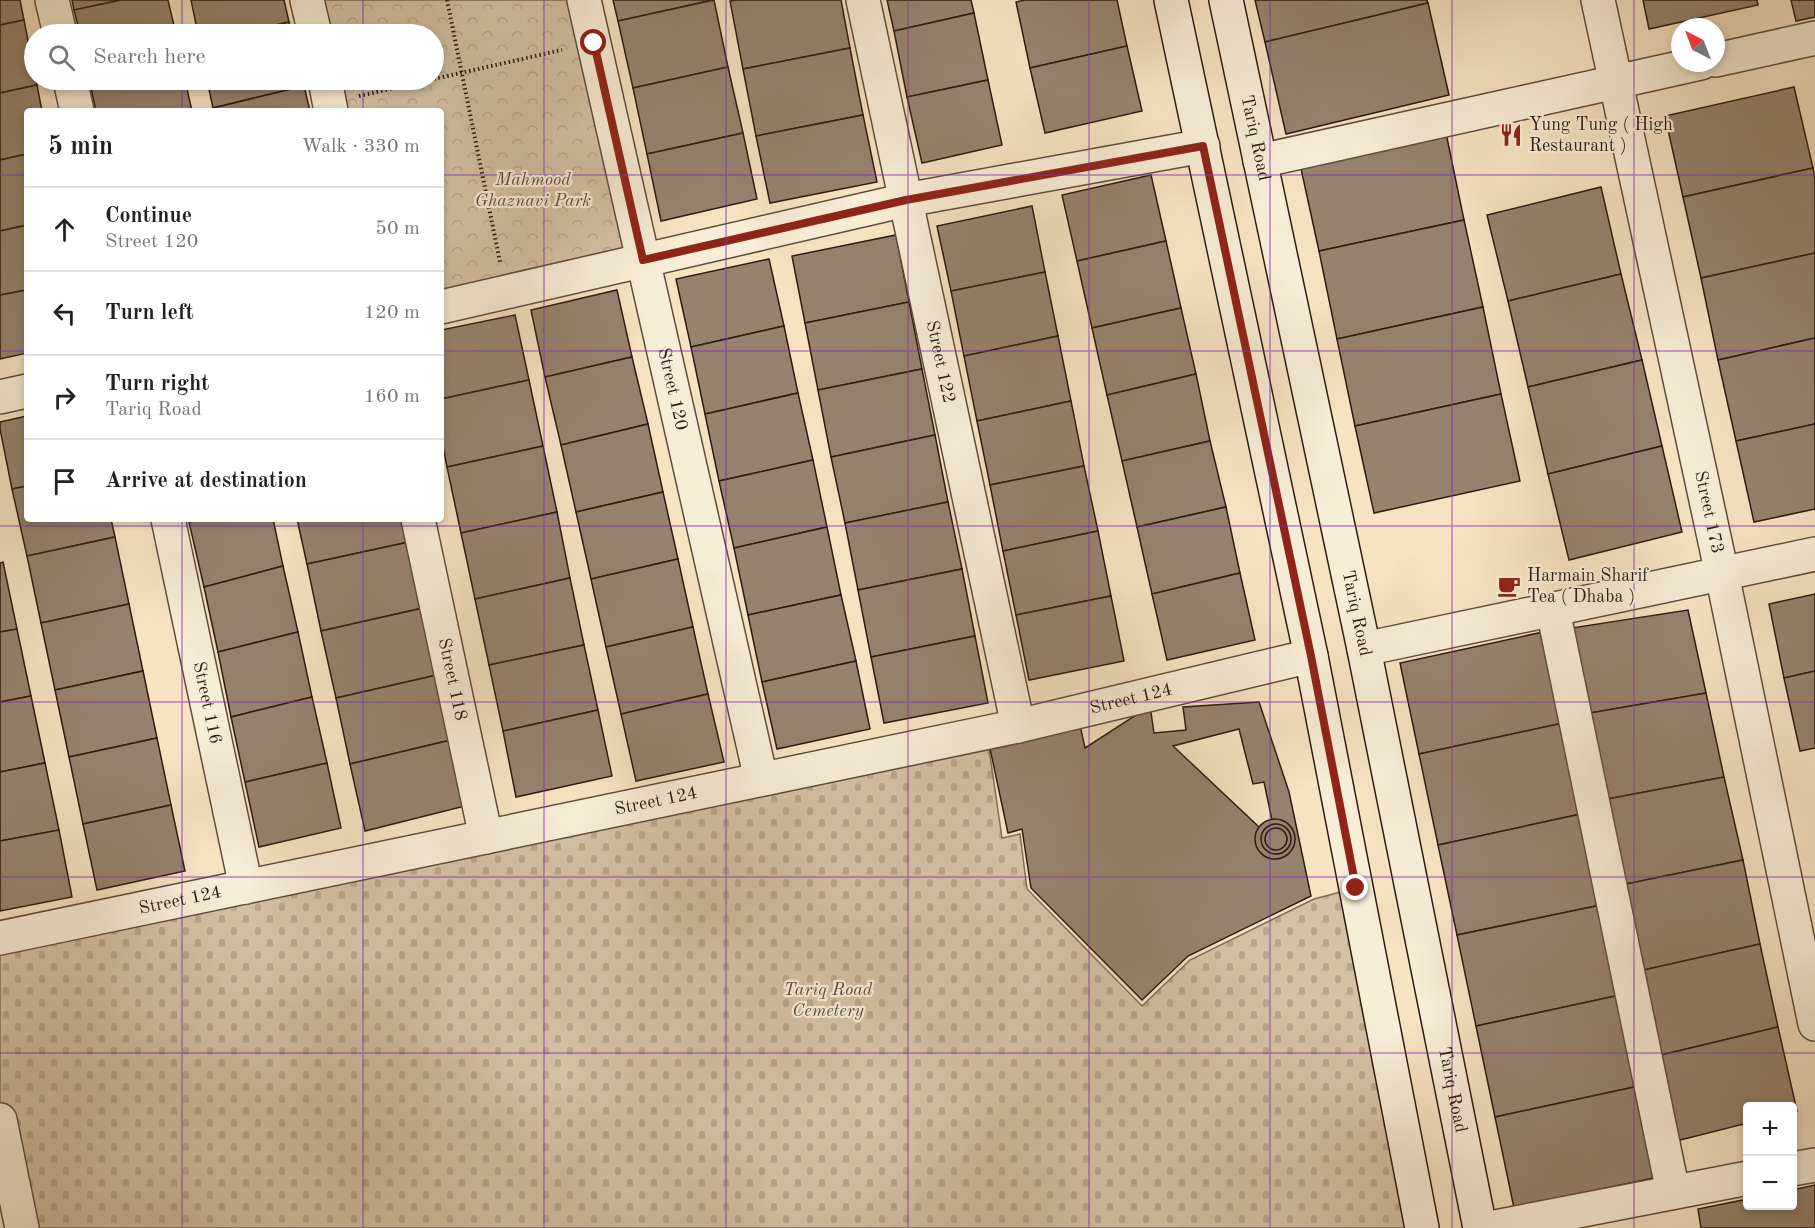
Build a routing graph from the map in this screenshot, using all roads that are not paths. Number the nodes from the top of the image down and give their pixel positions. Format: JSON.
{"nodes":[{"id":1,"x":52,"y":0,"type":"edge"},
{"id":2,"x":307,"y":0,"type":"edge"},
{"id":3,"x":584,"y":0,"type":"edge"},
{"id":4,"x":862,"y":0,"type":"edge"},
{"id":5,"x":1171,"y":0,"type":"edge"},
{"id":6,"x":1226,"y":0,"type":"edge"},
{"id":7,"x":1598,"y":0,"type":"edge"},
{"id":8,"x":58,"y":24,"type":"edge"},
{"id":9,"x":313,"y":24,"type":"edge"},
{"id":10,"x":1815,"y":38,"type":"edge"},
{"id":11,"x":1725,"y":58,"type":"edge"},
{"id":12,"x":1671,"y":70,"type":"edge"},
{"id":13,"x":1616,"y":82,"type":"junction"},
{"id":14,"x":72,"y":90,"type":"edge"},
{"id":15,"x":76,"y":108,"type":"edge"},
{"id":16,"x":1203,"y":146,"type":"junction"},
{"id":17,"x":1260,"y":161,"type":"junction"},
{"id":18,"x":906,"y":200,"type":"junction"},
{"id":19,"x":643,"y":260,"type":"junction"},
{"id":20,"x":444,"y":306,"type":"edge"},
{"id":21,"x":24,"y":392,"type":"edge"},
{"id":22,"x":0,"y":397,"type":"edge"},
{"id":23,"x":169,"y":522,"type":"edge"},
{"id":24,"x":419,"y":522,"type":"edge"},
{"id":25,"x":1815,"y":554,"type":"edge"},
{"id":26,"x":1722,"y":574,"type":"junction"},
{"id":27,"x":1552,"y":610,"type":"junction"},
{"id":28,"x":1364,"y":649,"type":"junction"},
{"id":29,"x":1311,"y":656,"type":"junction"},
{"id":30,"x":1018,"y":726,"type":"junction"},
{"id":31,"x":761,"y":779,"type":"junction"},
{"id":32,"x":486,"y":837,"type":"junction"},
{"id":33,"x":246,"y":887,"type":"junction"},
{"id":34,"x":0,"y":938,"type":"edge"},
{"id":35,"x":1815,"y":1024,"type":"edge"},
{"id":36,"x":0,"y":1120,"type":"edge"},
{"id":37,"x":1815,"y":1165,"type":"edge"},
{"id":38,"x":1797,"y":1168,"type":"edge"},
{"id":39,"x":1743,"y":1179,"type":"edge"},
{"id":40,"x":1673,"y":1192,"type":"junction"},
{"id":41,"x":22,"y":1228,"type":"edge"},
{"id":42,"x":1422,"y":1228,"type":"edge"},
{"id":43,"x":1480,"y":1228,"type":"edge"},
{"id":44,"x":1491,"y":1228,"type":"edge"}],
"edges":[{"from":1,"to":8,"type":"street"},
{"from":2,"to":9,"type":"street"},
{"from":3,"to":19,"type":"street","name":"Street 120"},
{"from":4,"to":18,"type":"street","name":"Street 122"},
{"from":5,"to":16,"type":"street"},
{"from":6,"to":17,"type":"street","name":"Tariq Road"},
{"from":7,"to":13,"type":"street","name":"Street 173"},
{"from":10,"to":11,"type":"street"},
{"from":12,"to":13,"type":"street"},
{"from":13,"to":17,"type":"street"},
{"from":13,"to":26,"type":"street","name":"Street 173"},
{"from":14,"to":15,"type":"street"},
{"from":16,"to":18,"type":"street"},
{"from":16,"to":29,"type":"street"},
{"from":17,"to":28,"type":"street","name":"Tariq Road"},
{"from":18,"to":19,"type":"street"},
{"from":18,"to":30,"type":"street","name":"Street 122"},
{"from":19,"to":20,"type":"street"},
{"from":19,"to":31,"type":"street","name":"Street 120"},
{"from":21,"to":22,"type":"street"},
{"from":23,"to":33,"type":"street","name":"Street 116"},
{"from":24,"to":32,"type":"street","name":"Street 118"},
{"from":25,"to":26,"type":"street"},
{"from":26,"to":27,"type":"street"},
{"from":26,"to":35,"type":"street","name":"Street 173"},
{"from":27,"to":28,"type":"street"},
{"from":27,"to":40,"type":"street"},
{"from":28,"to":43,"type":"street","name":"Tariq Road"},
{"from":29,"to":30,"type":"street","name":"Street 124"},
{"from":29,"to":42,"type":"street"},
{"from":30,"to":31,"type":"street","name":"Street 124"},
{"from":31,"to":32,"type":"street","name":"Street 124"},
{"from":32,"to":33,"type":"street","name":"Street 124"},
{"from":33,"to":34,"type":"street","name":"Street 124"},
{"from":36,"to":41,"type":"street"},
{"from":37,"to":38,"type":"street"},
{"from":39,"to":40,"type":"street"},
{"from":40,"to":44,"type":"street"}]}
